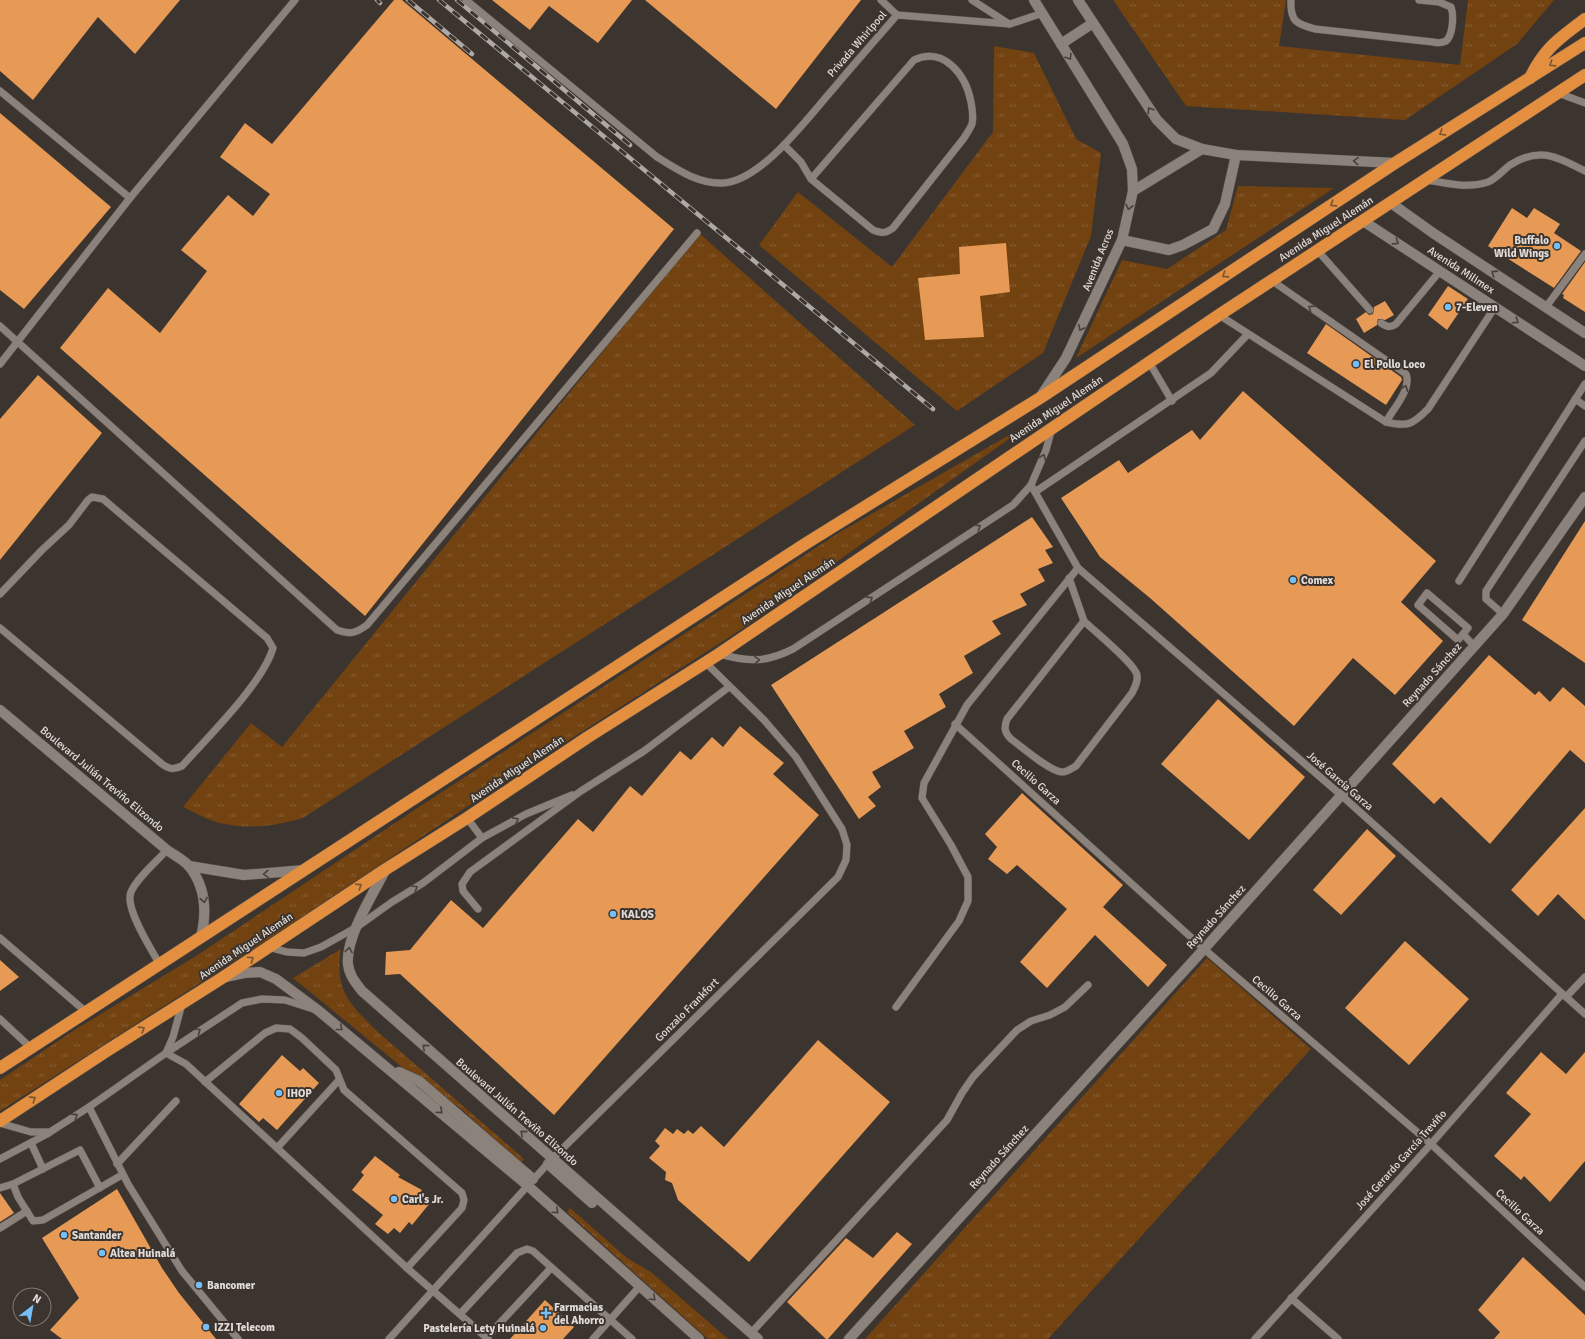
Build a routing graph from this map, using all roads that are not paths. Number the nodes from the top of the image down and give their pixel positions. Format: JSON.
{"nodes":[{"id":1,"x":296,"y":0,"type":"edge"},
{"id":2,"x":466,"y":0,"type":"edge"},
{"id":3,"x":882,"y":0,"type":"edge"},
{"id":4,"x":972,"y":0,"type":"edge"},
{"id":5,"x":1034,"y":0,"type":"edge"},
{"id":6,"x":1078,"y":0,"type":"edge"},
{"id":7,"x":1291,"y":0,"type":"edge"},
{"id":8,"x":1419,"y":0,"type":"edge"},
{"id":9,"x":1042,"y":13,"type":"junction"},
{"id":10,"x":897,"y":15,"type":"junction"},
{"id":11,"x":1585,"y":19,"type":"edge"},
{"id":12,"x":1093,"y":23,"type":"junction"},
{"id":13,"x":1010,"y":24,"type":"junction"},
{"id":14,"x":1585,"y":43,"type":"edge"},
{"id":15,"x":1061,"y":44,"type":"junction"},
{"id":16,"x":1585,"y":75,"type":"edge"},
{"id":17,"x":1530,"y":78,"type":"junction"},
{"id":18,"x":0,"y":91,"type":"edge"},
{"id":19,"x":1558,"y":93,"type":"junction"},
{"id":20,"x":1585,"y":103,"type":"edge"},
{"id":21,"x":784,"y":145,"type":"junction"},
{"id":22,"x":1202,"y":149,"type":"junction"},
{"id":23,"x":1236,"y":155,"type":"junction"},
{"id":24,"x":1395,"y":163,"type":"junction"},
{"id":25,"x":1585,"y":171,"type":"edge"},
{"id":26,"x":811,"y":179,"type":"junction"},
{"id":27,"x":1427,"y":180,"type":"junction"},
{"id":28,"x":1133,"y":191,"type":"junction"},
{"id":29,"x":130,"y":198,"type":"junction"},
{"id":30,"x":1391,"y":203,"type":"junction"},
{"id":31,"x":1363,"y":221,"type":"junction"},
{"id":32,"x":696,"y":233,"type":"dead end"},
{"id":33,"x":1122,"y":240,"type":"junction"},
{"id":34,"x":1316,"y":250,"type":"junction"},
{"id":35,"x":1585,"y":254,"type":"edge"},
{"id":36,"x":1440,"y":271,"type":"junction"},
{"id":37,"x":1271,"y":280,"type":"junction"},
{"id":38,"x":1495,"y":307,"type":"junction"},
{"id":39,"x":1546,"y":307,"type":"junction"},
{"id":40,"x":1370,"y":310,"type":"dead end"},
{"id":41,"x":1219,"y":315,"type":"junction"},
{"id":42,"x":1381,"y":323,"type":"dead end"},
{"id":43,"x":0,"y":326,"type":"edge"},
{"id":44,"x":1585,"y":333,"type":"edge"},
{"id":45,"x":1248,"y":334,"type":"junction"},
{"id":46,"x":18,"y":342,"type":"junction"},
{"id":47,"x":1149,"y":362,"type":"junction"},
{"id":48,"x":0,"y":364,"type":"edge"},
{"id":49,"x":1585,"y":366,"type":"edge"},
{"id":50,"x":1585,"y":384,"type":"edge"},
{"id":51,"x":1040,"y":398,"type":"junction"},
{"id":52,"x":1575,"y":399,"type":"junction"},
{"id":53,"x":1172,"y":401,"type":"junction"},
{"id":54,"x":1585,"y":406,"type":"edge"},
{"id":55,"x":1386,"y":422,"type":"junction"},
{"id":56,"x":1053,"y":427,"type":"junction"},
{"id":57,"x":1585,"y":441,"type":"edge"},
{"id":58,"x":1033,"y":488,"type":"junction"},
{"id":59,"x":1585,"y":497,"type":"edge"},
{"id":60,"x":1078,"y":568,"type":"junction"},
{"id":61,"x":1069,"y":578,"type":"junction"},
{"id":62,"x":1459,"y":581,"type":"dead end"},
{"id":63,"x":0,"y":594,"type":"edge"},
{"id":64,"x":1503,"y":614,"type":"junction"},
{"id":65,"x":1084,"y":621,"type":"junction"},
{"id":66,"x":0,"y":628,"type":"edge"},
{"id":67,"x":1463,"y":634,"type":"junction"},
{"id":68,"x":1474,"y":646,"type":"junction"},
{"id":69,"x":719,"y":654,"type":"junction"},
{"id":70,"x":706,"y":662,"type":"junction"},
{"id":71,"x":729,"y":687,"type":"junction"},
{"id":72,"x":0,"y":710,"type":"edge"},
{"id":73,"x":955,"y":724,"type":"junction"},
{"id":74,"x":581,"y":791,"type":"junction"},
{"id":75,"x":1341,"y":795,"type":"junction"},
{"id":76,"x":467,"y":818,"type":"junction"},
{"id":77,"x":482,"y":838,"type":"junction"},
{"id":78,"x":167,"y":850,"type":"junction"},
{"id":79,"x":189,"y":866,"type":"junction"},
{"id":80,"x":386,"y":869,"type":"junction"},
{"id":81,"x":305,"y":870,"type":"junction"},
{"id":82,"x":478,"y":909,"type":"dead end"},
{"id":83,"x":357,"y":927,"type":"junction"},
{"id":84,"x":201,"y":937,"type":"junction"},
{"id":85,"x":0,"y":938,"type":"edge"},
{"id":86,"x":268,"y":947,"type":"junction"},
{"id":87,"x":1204,"y":949,"type":"junction"},
{"id":88,"x":158,"y":963,"type":"junction"},
{"id":89,"x":1585,"y":977,"type":"edge"},
{"id":90,"x":222,"y":978,"type":"junction"},
{"id":91,"x":1088,"y":986,"type":"dead end"},
{"id":92,"x":1564,"y":995,"type":"junction"},
{"id":93,"x":182,"y":1004,"type":"junction"},
{"id":94,"x":896,"y":1007,"type":"dead end"},
{"id":95,"x":85,"y":1011,"type":"junction"},
{"id":96,"x":319,"y":1011,"type":"junction"},
{"id":97,"x":1585,"y":1014,"type":"edge"},
{"id":98,"x":0,"y":1019,"type":"edge"},
{"id":99,"x":31,"y":1048,"type":"junction"},
{"id":100,"x":166,"y":1053,"type":"junction"},
{"id":101,"x":0,"y":1068,"type":"edge"},
{"id":102,"x":339,"y":1080,"type":"junction"},
{"id":103,"x":205,"y":1082,"type":"junction"},
{"id":104,"x":176,"y":1101,"type":"dead end"},
{"id":105,"x":89,"y":1107,"type":"junction"},
{"id":106,"x":0,"y":1122,"type":"edge"},
{"id":107,"x":50,"y":1132,"type":"junction"},
{"id":108,"x":31,"y":1143,"type":"junction"},
{"id":109,"x":1431,"y":1144,"type":"junction"},
{"id":110,"x":277,"y":1148,"type":"junction"},
{"id":111,"x":0,"y":1159,"type":"edge"},
{"id":112,"x":550,"y":1161,"type":"junction"},
{"id":113,"x":117,"y":1164,"type":"junction"},
{"id":114,"x":43,"y":1169,"type":"junction"},
{"id":115,"x":122,"y":1175,"type":"junction"},
{"id":116,"x":530,"y":1182,"type":"junction"},
{"id":117,"x":13,"y":1184,"type":"junction"},
{"id":118,"x":0,"y":1188,"type":"edge"},
{"id":119,"x":100,"y":1188,"type":"junction"},
{"id":120,"x":27,"y":1211,"type":"junction"},
{"id":121,"x":0,"y":1228,"type":"edge"},
{"id":122,"x":407,"y":1268,"type":"junction"},
{"id":123,"x":551,"y":1268,"type":"junction"},
{"id":124,"x":640,"y":1286,"type":"junction"},
{"id":125,"x":1585,"y":1287,"type":"edge"},
{"id":126,"x":434,"y":1291,"type":"junction"},
{"id":127,"x":1291,"y":1298,"type":"junction"},
{"id":128,"x":460,"y":1314,"type":"junction"},
{"id":129,"x":610,"y":1320,"type":"junction"},
{"id":130,"x":754,"y":1336,"type":"edge"},
{"id":131,"x":487,"y":1338,"type":"edge"},
{"id":132,"x":238,"y":1339,"type":"edge"},
{"id":133,"x":389,"y":1339,"type":"edge"},
{"id":134,"x":593,"y":1339,"type":"edge"},
{"id":135,"x":632,"y":1339,"type":"edge"},
{"id":136,"x":699,"y":1339,"type":"edge"},
{"id":137,"x":849,"y":1339,"type":"edge"},
{"id":138,"x":1255,"y":1339,"type":"edge"},
{"id":139,"x":1338,"y":1339,"type":"edge"}],
"edges":[{"from":1,"to":29,"type":"lane"},
{"from":2,"to":21,"type":"lane","name":"Privada Whirlpool"},
{"from":3,"to":10,"type":"lane"},
{"from":4,"to":13,"type":"lane"},
{"from":5,"to":9,"type":"street","name":"Avenida Acros"},
{"from":6,"to":12,"type":"street"},
{"from":7,"to":8,"type":"lane"},
{"from":9,"to":13,"type":"lane","name":"Privada Whirlpool"},
{"from":9,"to":15,"type":"street","name":"Avenida Acros"},
{"from":10,"to":13,"type":"lane","name":"Privada Whirlpool"},
{"from":10,"to":21,"type":"lane","name":"Privada Whirlpool"},
{"from":11,"to":17,"type":"highway"},
{"from":12,"to":15,"type":"street"},
{"from":22,"to":12,"type":"street","one_way":true},
{"from":14,"to":17,"type":"highway","name":"Avenida Miguel Alemán","one_way":true},
{"from":15,"to":28,"type":"street","name":"Avenida Acros","one_way":true},
{"from":16,"to":19,"type":"highway","name":"Avenida Miguel Alemán"},
{"from":17,"to":24,"type":"highway","name":"Avenida Miguel Alemán","one_way":true},
{"from":18,"to":29,"type":"lane"},
{"from":19,"to":20,"type":"lane"},
{"from":19,"to":27,"type":"highway","name":"Avenida Miguel Alemán"},
{"from":21,"to":26,"type":"lane"},
{"from":22,"to":23,"type":"street"},
{"from":22,"to":28,"type":"street"},
{"from":24,"to":23,"type":"street","one_way":true},
{"from":23,"to":33,"type":"street"},
{"from":24,"to":51,"type":"highway","name":"Avenida Miguel Alemán","one_way":true},
{"from":25,"to":27,"type":"lane"},
{"from":26,"to":26,"type":"lane"},
{"from":27,"to":30,"type":"highway","name":"Avenida Miguel Alemán"},
{"from":28,"to":33,"type":"street","name":"Avenida Acros","one_way":true},
{"from":29,"to":46,"type":"lane"},
{"from":30,"to":31,"type":"highway","name":"Avenida Miguel Alemán"},
{"from":39,"to":30,"type":"street","name":"Avenida Milimex","one_way":true},
{"from":31,"to":34,"type":"highway","name":"Avenida Miguel Alemán"},
{"from":31,"to":36,"type":"street","name":"Avenida Milimex","one_way":true},
{"from":32,"to":46,"type":"lane"},
{"from":33,"to":51,"type":"street","name":"Avenida Acros","one_way":true},
{"from":34,"to":37,"type":"highway","name":"Avenida Miguel Alemán"},
{"from":34,"to":40,"type":"lane"},
{"from":35,"to":39,"type":"lane"},
{"from":36,"to":38,"type":"street","name":"Avenida Milimex"},
{"from":36,"to":42,"type":"lane"},
{"from":37,"to":41,"type":"highway","name":"Avenida Miguel Alemán"},
{"from":55,"to":37,"type":"lane","one_way":true},
{"from":38,"to":49,"type":"street","name":"Avenida Milimex","one_way":true},
{"from":38,"to":55,"type":"lane"},
{"from":39,"to":44,"type":"street","name":"Avenida Milimex"},
{"from":41,"to":45,"type":"lane"},
{"from":41,"to":47,"type":"highway","name":"Avenida Miguel Alemán"},
{"from":43,"to":46,"type":"lane"},
{"from":45,"to":53,"type":"lane"},
{"from":45,"to":55,"type":"lane"},
{"from":46,"to":48,"type":"lane"},
{"from":47,"to":53,"type":"lane"},
{"from":47,"to":56,"type":"highway","name":"Avenida Miguel Alemán"},
{"from":50,"to":52,"type":"lane"},
{"from":51,"to":81,"type":"highway","name":"Avenida Miguel Alemán"},
{"from":52,"to":54,"type":"lane"},
{"from":52,"to":62,"type":"lane"},
{"from":53,"to":58,"type":"lane"},
{"from":58,"to":56,"type":"lane","one_way":true},
{"from":56,"to":69,"type":"highway","name":"Avenida Miguel Alemán"},
{"from":57,"to":64,"type":"lane"},
{"from":58,"to":60,"type":"lane","name":"José García Garza"},
{"from":69,"to":58,"type":"lane","one_way":true},
{"from":59,"to":64,"type":"street","name":"Reynado Sánchez"},
{"from":60,"to":61,"type":"lane"},
{"from":60,"to":75,"type":"lane","name":"José García Garza"},
{"from":61,"to":65,"type":"lane"},
{"from":61,"to":73,"type":"lane"},
{"from":63,"to":66,"type":"lane"},
{"from":64,"to":68,"type":"street","name":"Reynado Sánchez"},
{"from":65,"to":65,"type":"lane"},
{"from":67,"to":67,"type":"lane"},
{"from":67,"to":68,"type":"lane"},
{"from":68,"to":75,"type":"street","name":"Reynado Sánchez"},
{"from":69,"to":70,"type":"highway","name":"Avenida Miguel Alemán"},
{"from":70,"to":71,"type":"lane"},
{"from":70,"to":76,"type":"highway","name":"Avenida Miguel Alemán"},
{"from":71,"to":74,"type":"lane"},
{"from":71,"to":112,"type":"lane","name":"Gonzalo Frankfort"},
{"from":72,"to":78,"type":"street","name":"Boulevard Julián Treviño Elizondo"},
{"from":73,"to":87,"type":"lane","name":"Cecilio Garza"},
{"from":73,"to":94,"type":"lane"},
{"from":77,"to":74,"type":"lane","one_way":true},
{"from":74,"to":82,"type":"lane"},
{"from":75,"to":87,"type":"street","name":"Reynado Sánchez"},
{"from":75,"to":92,"type":"lane","name":"José García Garza"},
{"from":76,"to":77,"type":"lane"},
{"from":76,"to":80,"type":"highway","name":"Avenida Miguel Alemán"},
{"from":83,"to":77,"type":"lane","one_way":true},
{"from":78,"to":79,"type":"street","name":"Boulevard Julián Treviño Elizondo"},
{"from":78,"to":88,"type":"lane"},
{"from":81,"to":79,"type":"street","name":"Boulevard Julián Treviño Elizondo","one_way":true},
{"from":79,"to":84,"type":"street","name":"Boulevard Julián Treviño Elizondo","one_way":true},
{"from":80,"to":83,"type":"street","name":"Boulevard Julián Treviño Elizondo"},
{"from":86,"to":80,"type":"highway","name":"Avenida Miguel Alemán","one_way":true},
{"from":81,"to":84,"type":"highway","name":"Avenida Miguel Alemán"},
{"from":83,"to":86,"type":"lane"},
{"from":112,"to":83,"type":"street","name":"Boulevard Julián Treviño Elizondo","one_way":true},
{"from":84,"to":88,"type":"highway","name":"Avenida Miguel Alemán"},
{"from":85,"to":95,"type":"lane"},
{"from":90,"to":86,"type":"highway","name":"Avenida Miguel Alemán","one_way":true},
{"from":87,"to":109,"type":"lane","name":"Cecilio Garza"},
{"from":87,"to":137,"type":"street","name":"Reynado Sánchez"},
{"from":88,"to":95,"type":"highway","name":"Avenida Miguel Alemán"},
{"from":89,"to":92,"type":"lane","name":"José Gerardo García Treviño"},
{"from":90,"to":93,"type":"highway","name":"Avenida Miguel Alemán"},
{"from":90,"to":96,"type":"street"},
{"from":91,"to":130,"type":"lane"},
{"from":92,"to":97,"type":"lane","name":"José García Garza"},
{"from":92,"to":109,"type":"lane","name":"José Gerardo García Treviño"},
{"from":93,"to":100,"type":"lane"},
{"from":106,"to":93,"type":"highway","name":"Avenida Miguel Alemán","one_way":true},
{"from":95,"to":99,"type":"highway","name":"Avenida Miguel Alemán"},
{"from":100,"to":96,"type":"lane","one_way":true},
{"from":96,"to":116,"type":"street","one_way":true},
{"from":98,"to":99,"type":"lane"},
{"from":99,"to":101,"type":"highway","name":"Avenida Miguel Alemán"},
{"from":100,"to":103,"type":"lane"},
{"from":100,"to":105,"type":"lane"},
{"from":102,"to":103,"type":"lane"},
{"from":102,"to":110,"type":"lane"},
{"from":102,"to":122,"type":"lane"},
{"from":103,"to":110,"type":"lane"},
{"from":104,"to":113,"type":"lane"},
{"from":107,"to":105,"type":"lane","one_way":true},
{"from":105,"to":113,"type":"lane"},
{"from":106,"to":107,"type":"lane"},
{"from":107,"to":108,"type":"lane"},
{"from":108,"to":111,"type":"lane"},
{"from":108,"to":114,"type":"lane"},
{"from":109,"to":125,"type":"lane","name":"Cecilio Garza"},
{"from":109,"to":127,"type":"lane","name":"José Gerardo García Treviño"},
{"from":110,"to":122,"type":"lane"},
{"from":112,"to":116,"type":"lane","name":"Gonzalo Frankfort"},
{"from":112,"to":130,"type":"street","name":"Boulevard Julián Treviño Elizondo"},
{"from":113,"to":115,"type":"lane"},
{"from":114,"to":117,"type":"lane"},
{"from":114,"to":119,"type":"lane"},
{"from":115,"to":119,"type":"lane"},
{"from":115,"to":132,"type":"lane"},
{"from":116,"to":124,"type":"street","one_way":true},
{"from":116,"to":126,"type":"lane","name":"Gonzalo Frankfort"},
{"from":117,"to":118,"type":"lane"},
{"from":117,"to":120,"type":"lane"},
{"from":119,"to":120,"type":"lane"},
{"from":120,"to":121,"type":"lane"},
{"from":122,"to":126,"type":"lane"},
{"from":123,"to":128,"type":"lane"},
{"from":123,"to":129,"type":"lane"},
{"from":123,"to":131,"type":"lane"},
{"from":124,"to":129,"type":"lane"},
{"from":124,"to":136,"type":"street","one_way":true},
{"from":126,"to":128,"type":"lane"},
{"from":126,"to":133,"type":"lane","name":"Gonzalo Frankfort"},
{"from":127,"to":138,"type":"lane","name":"José Gerardo García Treviño"},
{"from":127,"to":139,"type":"lane"},
{"from":128,"to":131,"type":"lane"},
{"from":129,"to":134,"type":"lane"},
{"from":129,"to":135,"type":"lane"}]}
